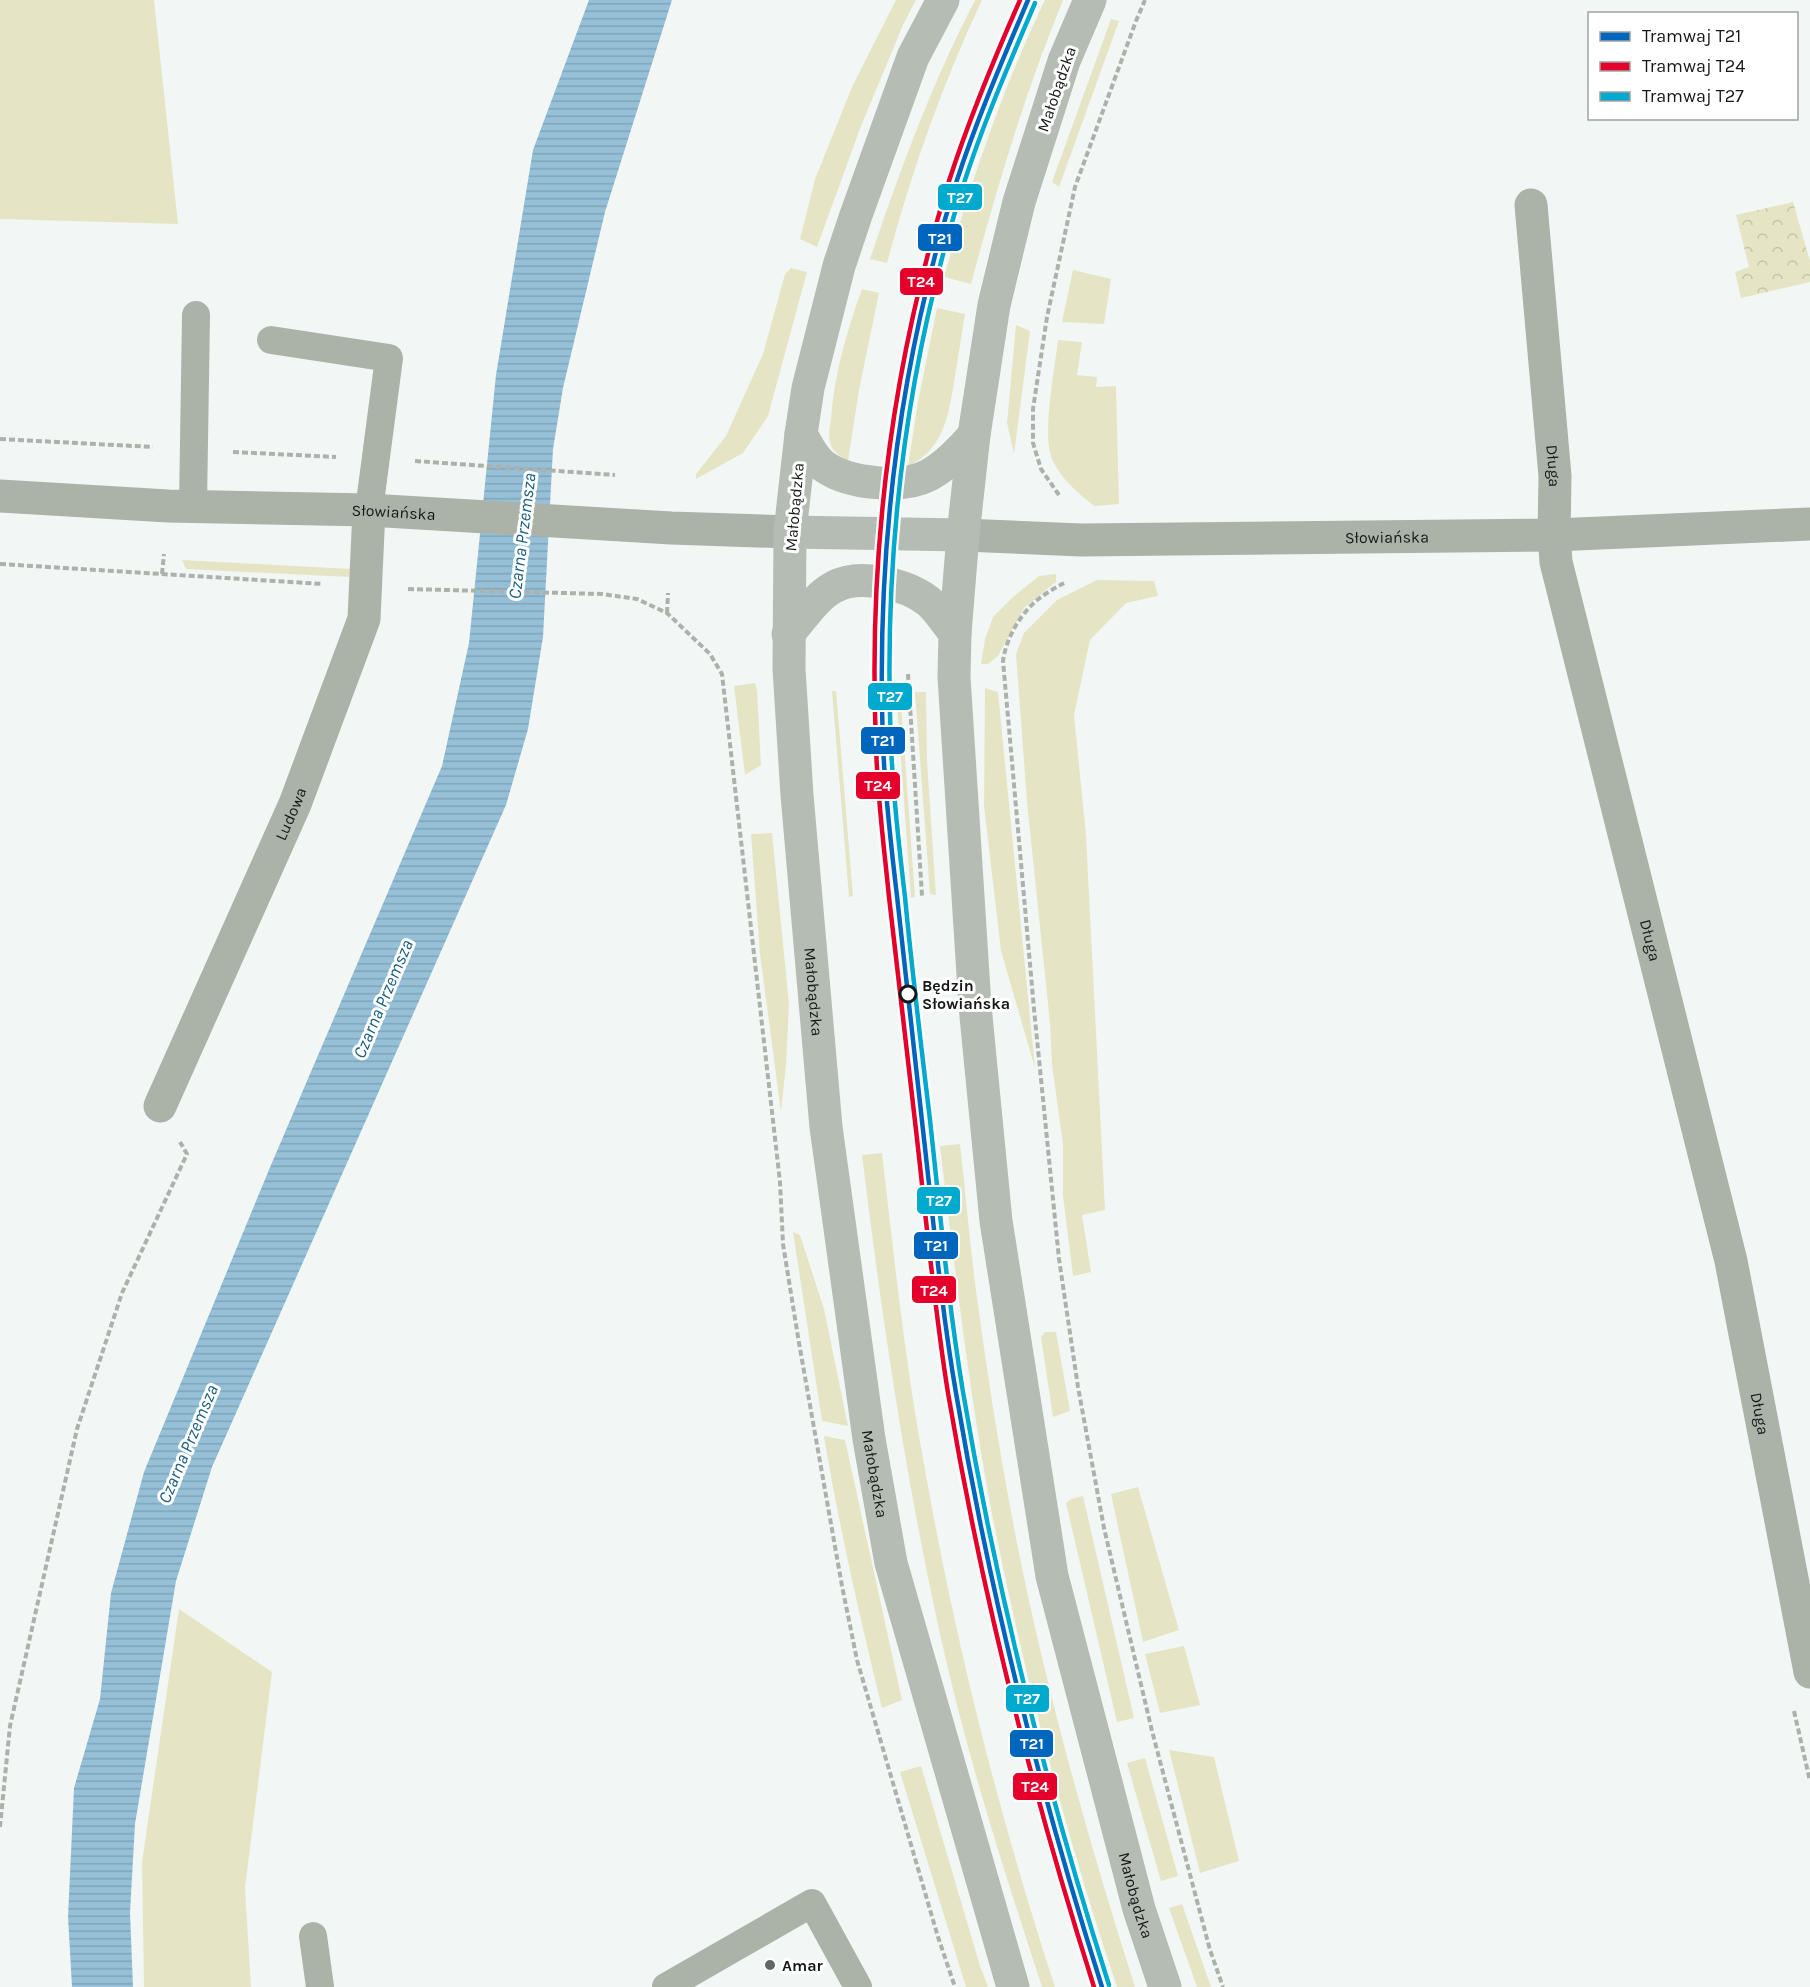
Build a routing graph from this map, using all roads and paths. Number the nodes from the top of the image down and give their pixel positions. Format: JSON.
{"nodes":[{"id":1,"x":943,"y":0,"type":"edge"},
{"id":2,"x":1090,"y":0,"type":"edge"},
{"id":3,"x":1146,"y":0,"type":"edge"},
{"id":4,"x":1531,"y":205,"type":"dead end"},
{"id":5,"x":196,"y":315,"type":"dead end"},
{"id":6,"x":271,"y":340,"type":"dead end"},
{"id":7,"x":801,"y":434,"type":"junction"},
{"id":8,"x":974,"y":435,"type":"junction"},
{"id":9,"x":417,"y":462,"type":"dead end"},
{"id":10,"x":615,"y":475,"type":"dead end"},
{"id":11,"x":0,"y":496,"type":"edge"},
{"id":12,"x":1062,"y":498,"type":"dead end"},
{"id":13,"x":193,"y":506,"type":"junction"},
{"id":14,"x":369,"y":510,"type":"junction"},
{"id":15,"x":1810,"y":524,"type":"edge"},
{"id":16,"x":790,"y":532,"type":"junction"},
{"id":17,"x":963,"y":535,"type":"junction"},
{"id":18,"x":1554,"y":535,"type":"junction"},
{"id":19,"x":164,"y":554,"type":"dead end"},
{"id":20,"x":0,"y":564,"type":"edge"},
{"id":21,"x":162,"y":574,"type":"junction"},
{"id":22,"x":1072,"y":579,"type":"dead end"},
{"id":23,"x":377,"y":588,"type":"junction"},
{"id":24,"x":668,"y":592,"type":"dead end"},
{"id":25,"x":955,"y":633,"type":"junction"},
{"id":26,"x":789,"y":634,"type":"junction"},
{"id":27,"x":908,"y":674,"type":"dead end"},
{"id":28,"x":922,"y":896,"type":"dead end"},
{"id":29,"x":159,"y":1106,"type":"joint"},
{"id":30,"x":1810,"y":1672,"type":"edge"},
{"id":31,"x":0,"y":1827,"type":"edge"},
{"id":32,"x":313,"y":1936,"type":"dead end"},
{"id":33,"x":320,"y":1987,"type":"edge"},
{"id":34,"x":666,"y":1987,"type":"edge"},
{"id":35,"x":858,"y":1987,"type":"edge"},
{"id":36,"x":1013,"y":1987,"type":"edge"},
{"id":37,"x":1165,"y":1987,"type":"edge"},
{"id":38,"x":1223,"y":1987,"type":"edge"}],
"edges":[{"from":1,"to":7,"type":"street","name":"Małobądzka"},
{"from":2,"to":8,"type":"street","name":"Małobądzka"},
{"from":3,"to":12,"type":"path"},
{"from":4,"to":18,"type":"street","name":"Długa"},
{"from":5,"to":13,"type":"lane"},
{"from":6,"to":14,"type":"lane"},
{"from":7,"to":8,"type":"street"},
{"from":7,"to":16,"type":"street","name":"Małobądzka"},
{"from":8,"to":17,"type":"street","name":"Małobądzka"},
{"from":9,"to":10,"type":"path"},
{"from":11,"to":13,"type":"street","name":"Słowiańska"},
{"from":13,"to":14,"type":"street","name":"Słowiańska"},
{"from":14,"to":16,"type":"street","name":"Słowiańska"},
{"from":14,"to":23,"type":"street","name":"Ludowa"},
{"from":15,"to":18,"type":"street","name":"Słowiańska"},
{"from":16,"to":17,"type":"street"},
{"from":16,"to":26,"type":"street","name":"Małobądzka"},
{"from":17,"to":18,"type":"street","name":"Słowiańska"},
{"from":17,"to":25,"type":"street","name":"Małobądzka"},
{"from":18,"to":30,"type":"street","name":"Długa"},
{"from":19,"to":21,"type":"path"},
{"from":20,"to":21,"type":"path"},
{"from":21,"to":23,"type":"path"},
{"from":22,"to":38,"type":"path"},
{"from":23,"to":24,"type":"path"},
{"from":23,"to":29,"type":"street","name":"Ludowa"},
{"from":25,"to":26,"type":"street"},
{"from":25,"to":37,"type":"street","name":"Małobądzka"},
{"from":26,"to":36,"type":"street","name":"Małobądzka"},
{"from":27,"to":28,"type":"path"},
{"from":29,"to":31,"type":"path"},
{"from":32,"to":33,"type":"lane"},
{"from":34,"to":35,"type":"lane"}]}
